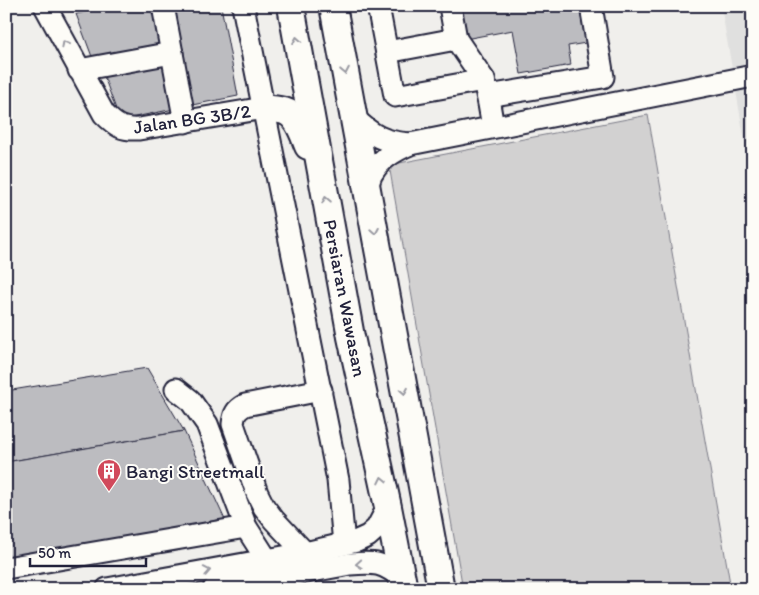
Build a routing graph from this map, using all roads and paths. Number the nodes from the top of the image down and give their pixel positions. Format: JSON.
{"nodes":[{"id":1,"x":45,"y":6,"type":"edge"},
{"id":2,"x":163,"y":6,"type":"edge"},
{"id":3,"x":243,"y":6,"type":"edge"},
{"id":4,"x":291,"y":6,"type":"edge"},
{"id":5,"x":333,"y":6,"type":"edge"},
{"id":6,"x":450,"y":6,"type":"edge"},
{"id":7,"x":592,"y":6,"type":"edge"},
{"id":8,"x":382,"y":7,"type":"edge"},
{"id":9,"x":456,"y":39,"type":"junction"},
{"id":10,"x":172,"y":52,"type":"junction"},
{"id":11,"x":387,"y":52,"type":"junction"},
{"id":12,"x":79,"y":70,"type":"junction"},
{"id":13,"x":753,"y":76,"type":"edge"},
{"id":14,"x":486,"y":88,"type":"junction"},
{"id":15,"x":264,"y":108,"type":"junction"},
{"id":16,"x":354,"y":118,"type":"junction"},
{"id":17,"x":185,"y":122,"type":"junction"},
{"id":18,"x":492,"y":126,"type":"junction"},
{"id":19,"x":410,"y":144,"type":"junction"},
{"id":20,"x":320,"y":169,"type":"junction"},
{"id":21,"x":367,"y":187,"type":"junction"},
{"id":22,"x":176,"y":389,"type":"dead end"},
{"id":23,"x":321,"y":390,"type":"junction"},
{"id":24,"x":388,"y":507,"type":"junction"},
{"id":25,"x":246,"y":527,"type":"junction"},
{"id":26,"x":344,"y":544,"type":"junction"},
{"id":27,"x":305,"y":553,"type":"junction"},
{"id":28,"x":267,"y":560,"type":"junction"},
{"id":29,"x":6,"y":568,"type":"edge"},
{"id":30,"x":403,"y":584,"type":"edge"},
{"id":31,"x":256,"y":585,"type":"edge"},
{"id":32,"x":107,"y":589,"type":"edge"},
{"id":33,"x":214,"y":589,"type":"edge"},
{"id":34,"x":441,"y":589,"type":"edge"}],
"edges":[{"from":12,"to":1,"type":"street","one_way":true},
{"from":2,"to":10,"type":"street"},
{"from":3,"to":15,"type":"street"},
{"from":20,"to":4,"type":"main road","name":"Persiaran Wawasan","one_way":true},
{"from":5,"to":16,"type":"main road","one_way":true},
{"from":6,"to":9,"type":"street"},
{"from":7,"to":14,"type":"street"},
{"from":8,"to":11,"type":"street"},
{"from":9,"to":11,"type":"street"},
{"from":9,"to":14,"type":"street"},
{"from":10,"to":12,"type":"street"},
{"from":10,"to":17,"type":"street"},
{"from":11,"to":14,"type":"street"},
{"from":12,"to":17,"type":"street","name":"Jalan BG 3B/2"},
{"from":13,"to":18,"type":"street"},
{"from":14,"to":18,"type":"street"},
{"from":15,"to":17,"type":"street","name":"Jalan BG 3B/2"},
{"from":15,"to":20,"type":"main road"},
{"from":15,"to":23,"type":"street"},
{"from":16,"to":19,"type":"street"},
{"from":16,"to":21,"type":"main road"},
{"from":18,"to":19,"type":"street"},
{"from":19,"to":21,"type":"street"},
{"from":24,"to":20,"type":"main road","name":"Persiaran Wawasan","one_way":true},
{"from":21,"to":34,"type":"main road","one_way":true},
{"from":22,"to":25,"type":"street"},
{"from":23,"to":26,"type":"street"},
{"from":23,"to":27,"type":"street"},
{"from":24,"to":26,"type":"street"},
{"from":24,"to":30,"type":"main road","name":"Persiaran Wawasan"},
{"from":25,"to":28,"type":"street"},
{"from":25,"to":29,"type":"street"},
{"from":26,"to":27,"type":"street"},
{"from":27,"to":28,"type":"street"},
{"from":32,"to":28,"type":"street","one_way":true},
{"from":30,"to":31,"type":"street","one_way":true},
{"from":31,"to":33,"type":"street"}]}
